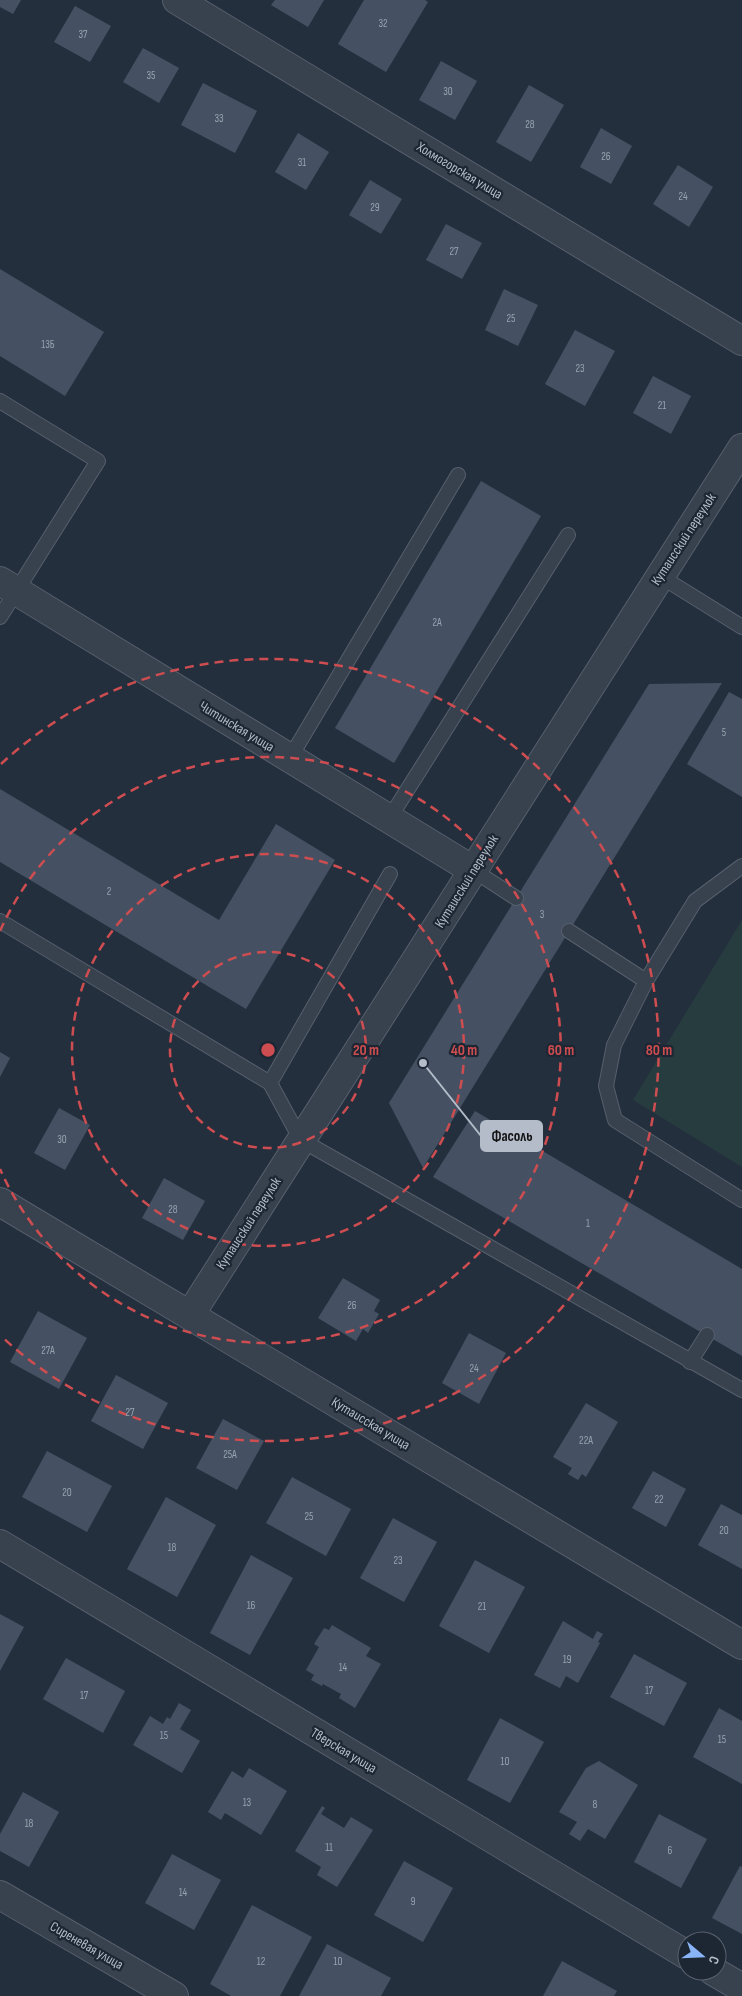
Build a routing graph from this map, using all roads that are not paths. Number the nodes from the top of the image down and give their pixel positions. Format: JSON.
{"nodes":[{"id":1,"x":177,"y":0,"type":"edge"},
{"id":2,"x":742,"y":341,"type":"edge"},
{"id":3,"x":0,"y":401,"type":"edge"},
{"id":4,"x":742,"y":448,"type":"edge"},
{"id":5,"x":458,"y":475,"type":"dead end"},
{"id":6,"x":568,"y":535,"type":"dead end"},
{"id":7,"x":660,"y":576,"type":"junction"},
{"id":8,"x":8,"y":586,"type":"edge"},
{"id":9,"x":0,"y":617,"type":"edge"},
{"id":10,"x":742,"y":627,"type":"edge"},
{"id":11,"x":290,"y":758,"type":"junction"},
{"id":12,"x":389,"y":819,"type":"junction"},
{"id":13,"x":742,"y":866,"type":"edge"},
{"id":14,"x":473,"y":870,"type":"junction"},
{"id":15,"x":390,"y":874,"type":"dead end"},
{"id":16,"x":516,"y":898,"type":"dead end"},
{"id":17,"x":0,"y":921,"type":"edge"},
{"id":18,"x":570,"y":931,"type":"dead end"},
{"id":19,"x":646,"y":981,"type":"junction"},
{"id":20,"x":270,"y":1082,"type":"junction"},
{"id":21,"x":301,"y":1140,"type":"junction"},
{"id":22,"x":742,"y":1200,"type":"edge"},
{"id":23,"x":0,"y":1202,"type":"edge"},
{"id":24,"x":190,"y":1315,"type":"junction"},
{"id":25,"x":707,"y":1336,"type":"dead end"},
{"id":26,"x":690,"y":1362,"type":"junction"},
{"id":27,"x":742,"y":1390,"type":"edge"},
{"id":28,"x":0,"y":1544,"type":"edge"},
{"id":29,"x":742,"y":1645,"type":"edge"},
{"id":30,"x":0,"y":1895,"type":"edge"},
{"id":31,"x":677,"y":1950,"type":"edge"},
{"id":32,"x":727,"y":1979,"type":"edge"},
{"id":33,"x":742,"y":1988,"type":"edge"},
{"id":34,"x":174,"y":1996,"type":"edge"}],
"edges":[{"from":1,"to":2,"type":"street","name":"Холмогорская улица"},
{"from":3,"to":8,"type":"lane"},
{"from":4,"to":7,"type":"street","name":"Кутаисский переулок"},
{"from":5,"to":11,"type":"lane"},
{"from":6,"to":12,"type":"lane"},
{"from":7,"to":10,"type":"lane"},
{"from":7,"to":14,"type":"street","name":"Кутаисский переулок"},
{"from":8,"to":9,"type":"lane"},
{"from":8,"to":11,"type":"street","name":"Читинская улица"},
{"from":11,"to":12,"type":"street","name":"Читинская улица"},
{"from":12,"to":14,"type":"street","name":"Читинская улица"},
{"from":13,"to":19,"type":"lane"},
{"from":14,"to":16,"type":"lane"},
{"from":14,"to":21,"type":"street","name":"Кутаисский переулок"},
{"from":15,"to":20,"type":"lane"},
{"from":17,"to":20,"type":"lane"},
{"from":18,"to":19,"type":"lane"},
{"from":19,"to":22,"type":"lane"},
{"from":20,"to":21,"type":"lane"},
{"from":21,"to":24,"type":"street","name":"Кутаисский переулок"},
{"from":21,"to":26,"type":"lane"},
{"from":23,"to":24,"type":"street","name":"Кутаисская улица"},
{"from":24,"to":29,"type":"street","name":"Кутаисская улица"},
{"from":25,"to":26,"type":"lane"},
{"from":26,"to":27,"type":"lane"},
{"from":28,"to":31,"type":"street","name":"Тверская улица"},
{"from":30,"to":34,"type":"street","name":"Сиреневая улица"},
{"from":32,"to":33,"type":"street"}]}
